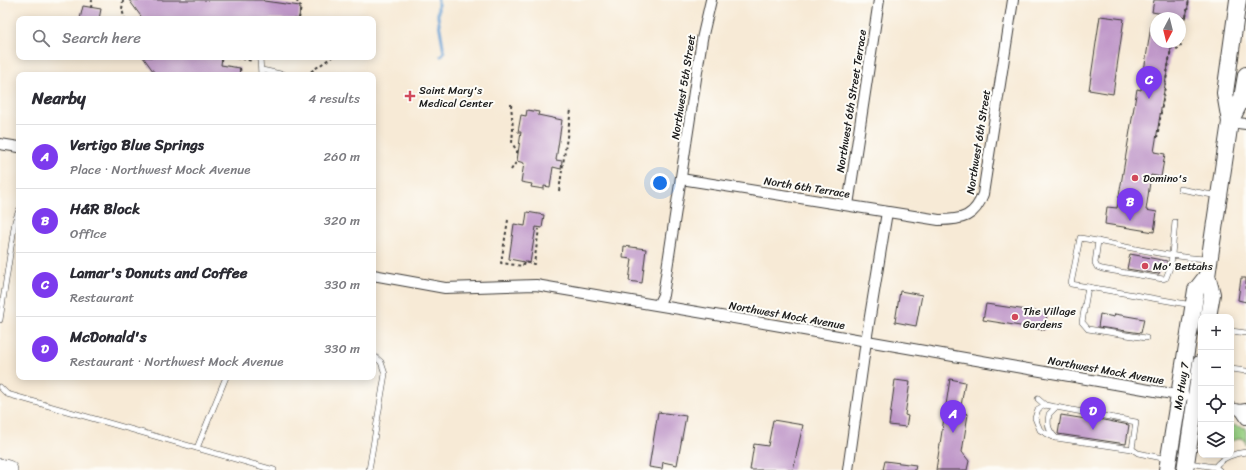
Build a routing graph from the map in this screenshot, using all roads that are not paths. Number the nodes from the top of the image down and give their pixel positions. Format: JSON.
{"nodes":[{"id":1,"x":711,"y":0,"type":"edge"},
{"id":2,"x":879,"y":0,"type":"edge"},
{"id":3,"x":1013,"y":0,"type":"edge"},
{"id":4,"x":1238,"y":0,"type":"edge"},
{"id":5,"x":260,"y":60,"type":"edge"},
{"id":6,"x":261,"y":72,"type":"edge"},
{"id":7,"x":1246,"y":75,"type":"edge"},
{"id":8,"x":1230,"y":122,"type":"junction"},
{"id":9,"x":1246,"y":124,"type":"edge"},
{"id":10,"x":0,"y":144,"type":"edge"},
{"id":11,"x":16,"y":147,"type":"edge"},
{"id":12,"x":681,"y":179,"type":"junction"},
{"id":13,"x":1180,"y":189,"type":"dead end"},
{"id":14,"x":1219,"y":196,"type":"junction"},
{"id":15,"x":848,"y":205,"type":"junction"},
{"id":16,"x":887,"y":212,"type":"junction"},
{"id":17,"x":16,"y":221,"type":"edge"},
{"id":18,"x":1175,"y":222,"type":"dead end"},
{"id":19,"x":1098,"y":241,"type":"junction"},
{"id":20,"x":1172,"y":255,"type":"junction"},
{"id":21,"x":1209,"y":259,"type":"junction"},
{"id":22,"x":376,"y":276,"type":"edge"},
{"id":23,"x":1207,"y":276,"type":"junction"},
{"id":24,"x":1088,"y":287,"type":"junction"},
{"id":25,"x":658,"y":305,"type":"junction"},
{"id":26,"x":1193,"y":305,"type":"junction"},
{"id":27,"x":1209,"y":314,"type":"edge"},
{"id":28,"x":0,"y":320,"type":"edge"},
{"id":29,"x":1234,"y":331,"type":"edge"},
{"id":30,"x":1246,"y":333,"type":"edge"},
{"id":31,"x":1146,"y":338,"type":"dead end"},
{"id":32,"x":866,"y":341,"type":"junction"},
{"id":33,"x":376,"y":358,"type":"edge"},
{"id":34,"x":1234,"y":369,"type":"edge"},
{"id":35,"x":1246,"y":371,"type":"edge"},
{"id":36,"x":225,"y":380,"type":"edge"},
{"id":37,"x":0,"y":387,"type":"edge"},
{"id":38,"x":1179,"y":395,"type":"junction"},
{"id":39,"x":1038,"y":399,"type":"dead end"},
{"id":40,"x":1198,"y":399,"type":"edge"},
{"id":41,"x":1045,"y":404,"type":"junction"},
{"id":42,"x":1056,"y":407,"type":"junction"},
{"id":43,"x":1239,"y":409,"type":"edge"},
{"id":44,"x":1246,"y":419,"type":"edge"},
{"id":45,"x":1056,"y":438,"type":"junction"},
{"id":46,"x":197,"y":448,"type":"junction"},
{"id":47,"x":1132,"y":450,"type":"junction"},
{"id":48,"x":1246,"y":452,"type":"edge"},
{"id":49,"x":1168,"y":464,"type":"edge"},
{"id":50,"x":1185,"y":466,"type":"edge"},
{"id":51,"x":0,"y":468,"type":"edge"},
{"id":52,"x":1217,"y":468,"type":"edge"},
{"id":53,"x":8,"y":470,"type":"edge"},
{"id":54,"x":274,"y":470,"type":"edge"},
{"id":55,"x":369,"y":470,"type":"edge"},
{"id":56,"x":848,"y":470,"type":"edge"}],
"edges":[{"from":1,"to":12,"type":"street","name":"Northwest 5th Street"},
{"from":2,"to":15,"type":"street","name":"Northwest 6th Street Terrace"},
{"from":3,"to":16,"type":"street","name":"Northwest 6th Street"},
{"from":4,"to":8,"type":"main road"},
{"from":5,"to":6,"type":"lane"},
{"from":7,"to":8,"type":"main road"},
{"from":8,"to":9,"type":"street"},
{"from":8,"to":14,"type":"main road"},
{"from":10,"to":11,"type":"street"},
{"from":12,"to":15,"type":"street","name":"North 6th Terrace"},
{"from":12,"to":25,"type":"street","name":"Northwest 5th Street"},
{"from":13,"to":14,"type":"lane"},
{"from":14,"to":21,"type":"main road"},
{"from":15,"to":16,"type":"street","name":"North 6th Terrace"},
{"from":16,"to":32,"type":"street"},
{"from":17,"to":28,"type":"lane"},
{"from":18,"to":20,"type":"lane"},
{"from":19,"to":20,"type":"lane"},
{"from":19,"to":20,"type":"lane"},
{"from":19,"to":24,"type":"lane"},
{"from":20,"to":21,"type":"lane"},
{"from":21,"to":23,"type":"main road"},
{"from":22,"to":25,"type":"street","name":"Northwest Mock Avenue"},
{"from":23,"to":26,"type":"main road","name":"Mo Hwy 7"},
{"from":23,"to":27,"type":"main road"},
{"from":24,"to":26,"type":"lane"},
{"from":24,"to":31,"type":"lane"},
{"from":25,"to":32,"type":"street","name":"Northwest Mock Avenue"},
{"from":26,"to":38,"type":"main road","name":"Mo Hwy 7"},
{"from":29,"to":30,"type":"lane"},
{"from":32,"to":38,"type":"street","name":"Northwest Mock Avenue"},
{"from":32,"to":56,"type":"street"},
{"from":33,"to":55,"type":"lane"},
{"from":34,"to":35,"type":"lane"},
{"from":36,"to":46,"type":"lane"},
{"from":37,"to":46,"type":"lane"},
{"from":38,"to":40,"type":"street","name":"Northwest Mock Avenue"},
{"from":38,"to":49,"type":"main road","name":"Mo Hwy 7"},
{"from":39,"to":41,"type":"lane"},
{"from":40,"to":50,"type":"main road","name":"Mo Hwy 7"},
{"from":41,"to":42,"type":"lane"},
{"from":41,"to":45,"type":"lane"},
{"from":42,"to":45,"type":"lane"},
{"from":42,"to":47,"type":"lane"},
{"from":43,"to":44,"type":"street"},
{"from":45,"to":47,"type":"lane"},
{"from":46,"to":54,"type":"lane"},
{"from":47,"to":49,"type":"lane"},
{"from":48,"to":52,"type":"lane"},
{"from":50,"to":52,"type":"lane"},
{"from":51,"to":53,"type":"highway"}]}
